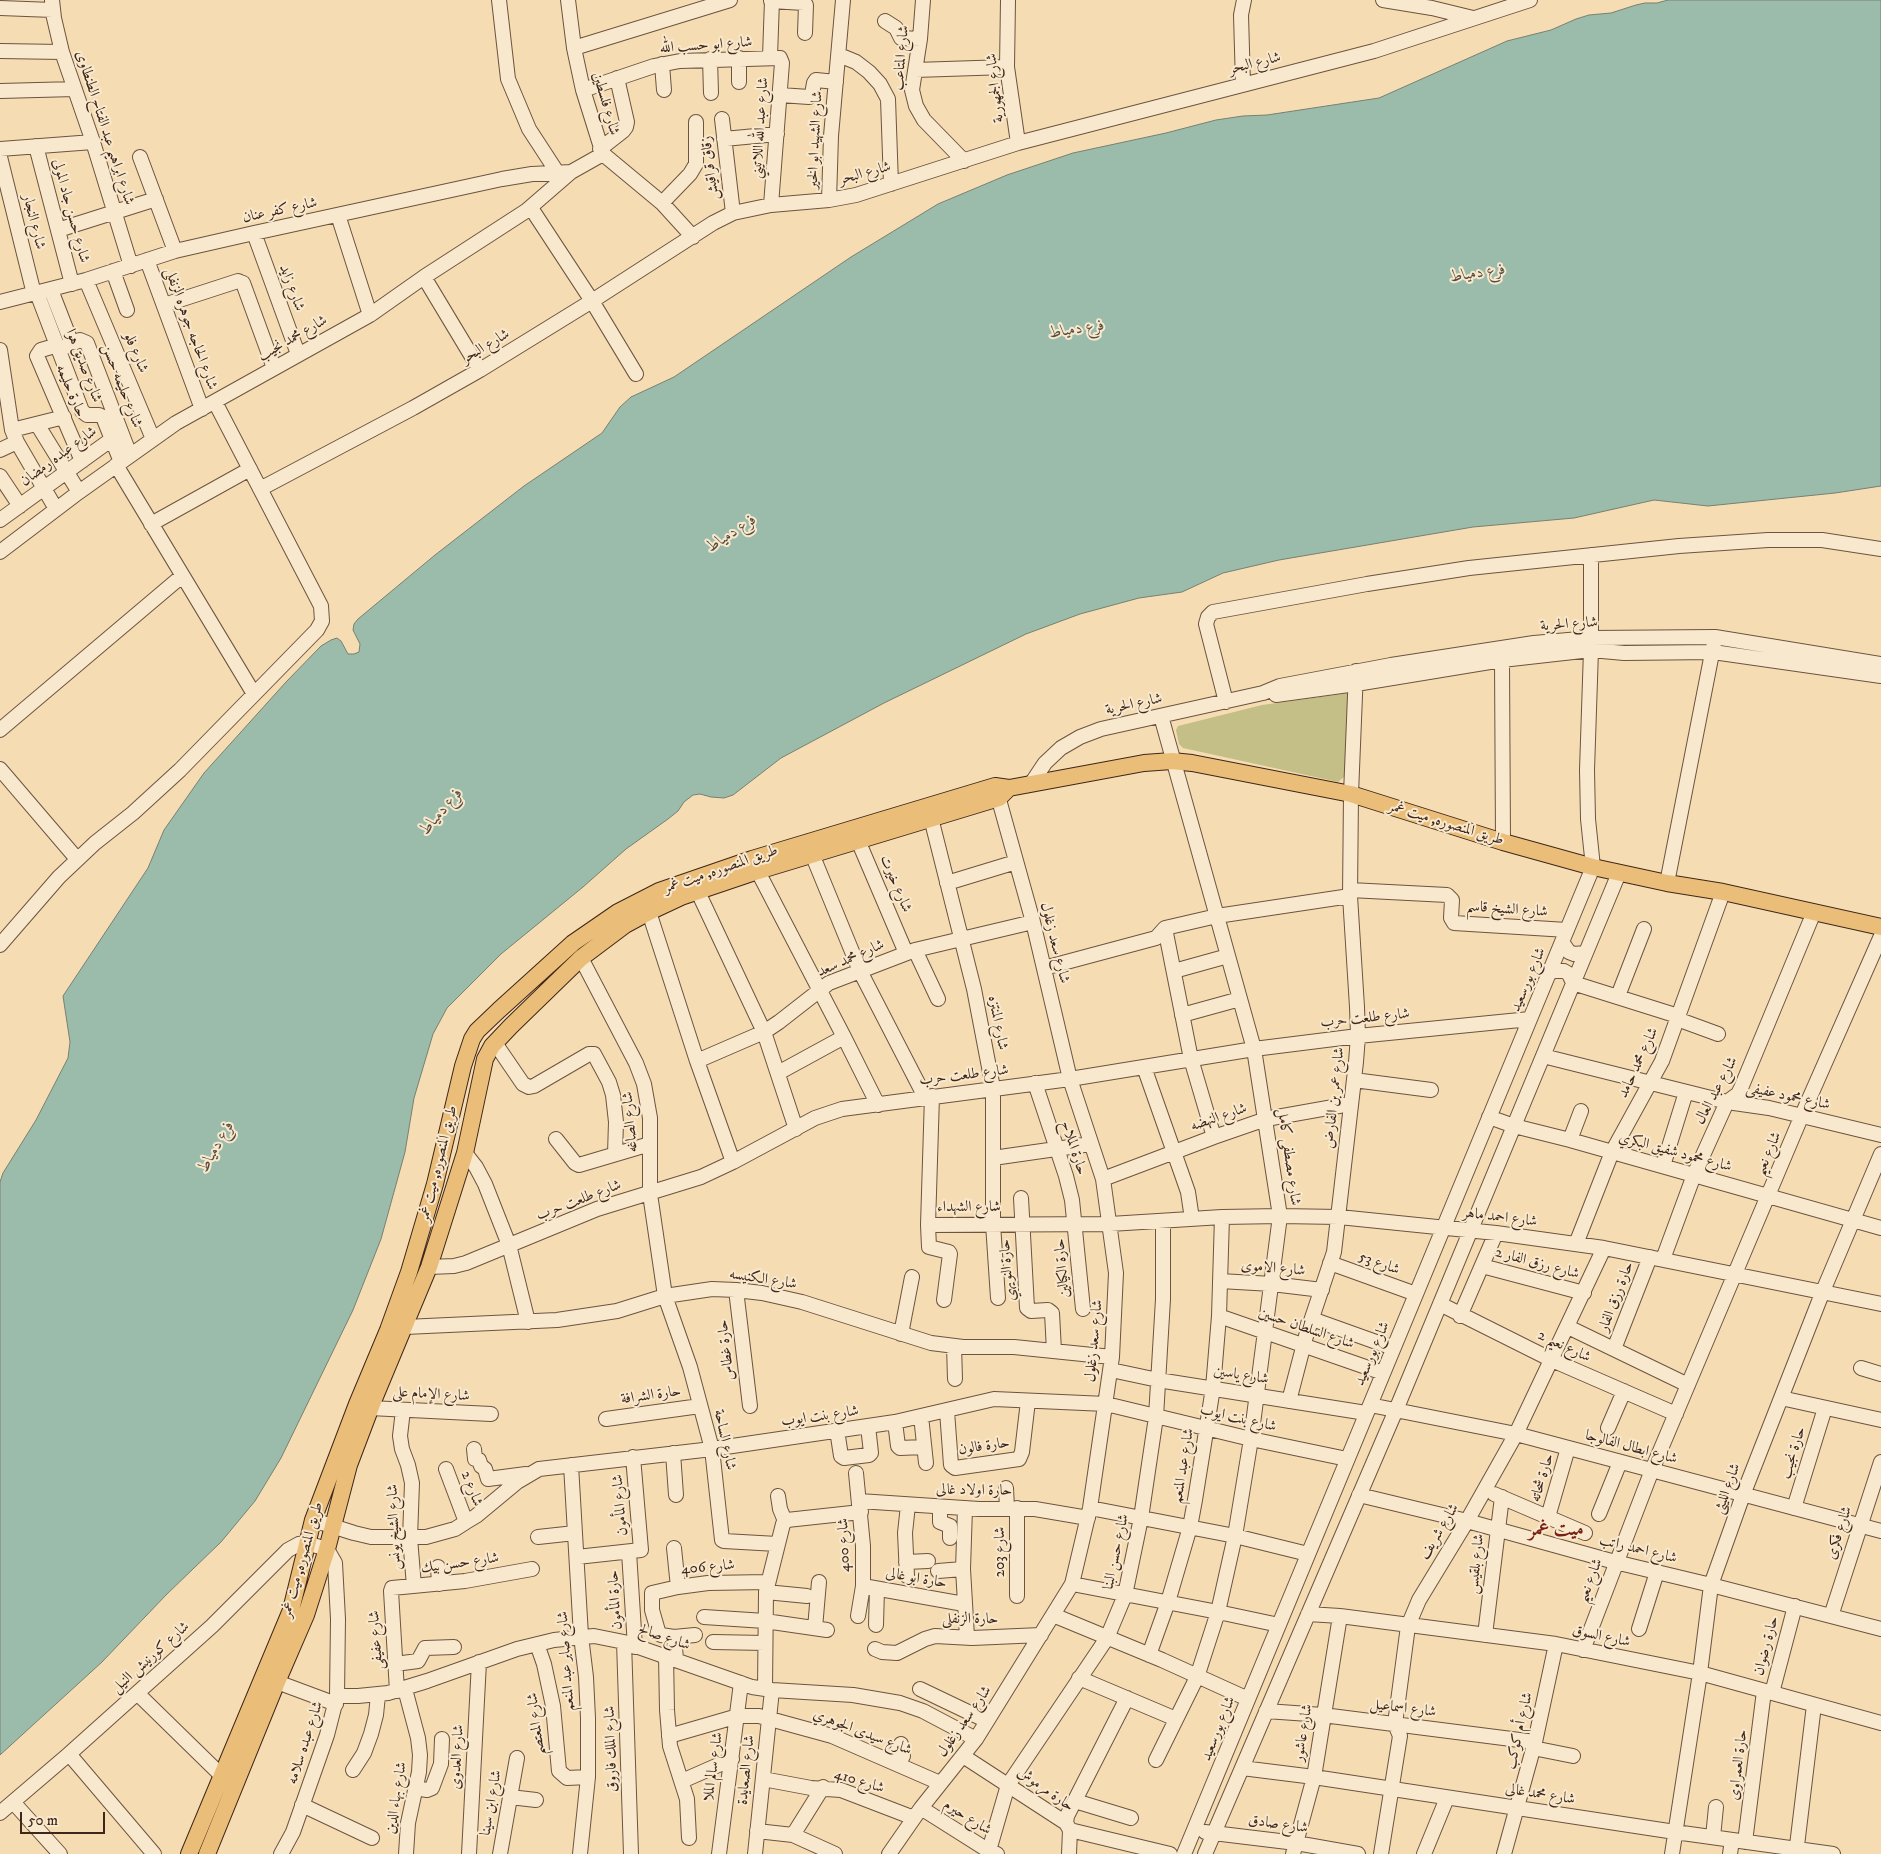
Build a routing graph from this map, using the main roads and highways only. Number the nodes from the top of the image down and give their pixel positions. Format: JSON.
{"nodes":[{"id":1,"x":1001,"y":791,"type":"junction"},
{"id":2,"x":856,"y":834,"type":"junction"},
{"id":3,"x":755,"y":865,"type":"junction"},
{"id":4,"x":1881,"y":927,"type":"edge"},
{"id":5,"x":189,"y":1854,"type":"edge"},
{"id":6,"x":206,"y":1854,"type":"edge"}],
"edges":[{"from":1,"to":2,"type":"main road","name":"طريق المنصوره, ميت غمر"},
{"from":1,"to":2,"type":"main road","name":"طريق المنصوره, ميت غمر"},
{"from":1,"to":4,"type":"main road","name":"طريق المنصوره, ميت غمر"},
{"from":2,"to":3,"type":"main road","name":"طريق المنصوره, ميت غمر"},
{"from":2,"to":3,"type":"main road","name":"طريق المنصوره, ميت غمر"},
{"from":3,"to":5,"type":"main road","name":"طريق المنصوره, ميت غمر"},
{"from":3,"to":6,"type":"main road","name":"طريق المنصوره, ميت غمر"}]}
